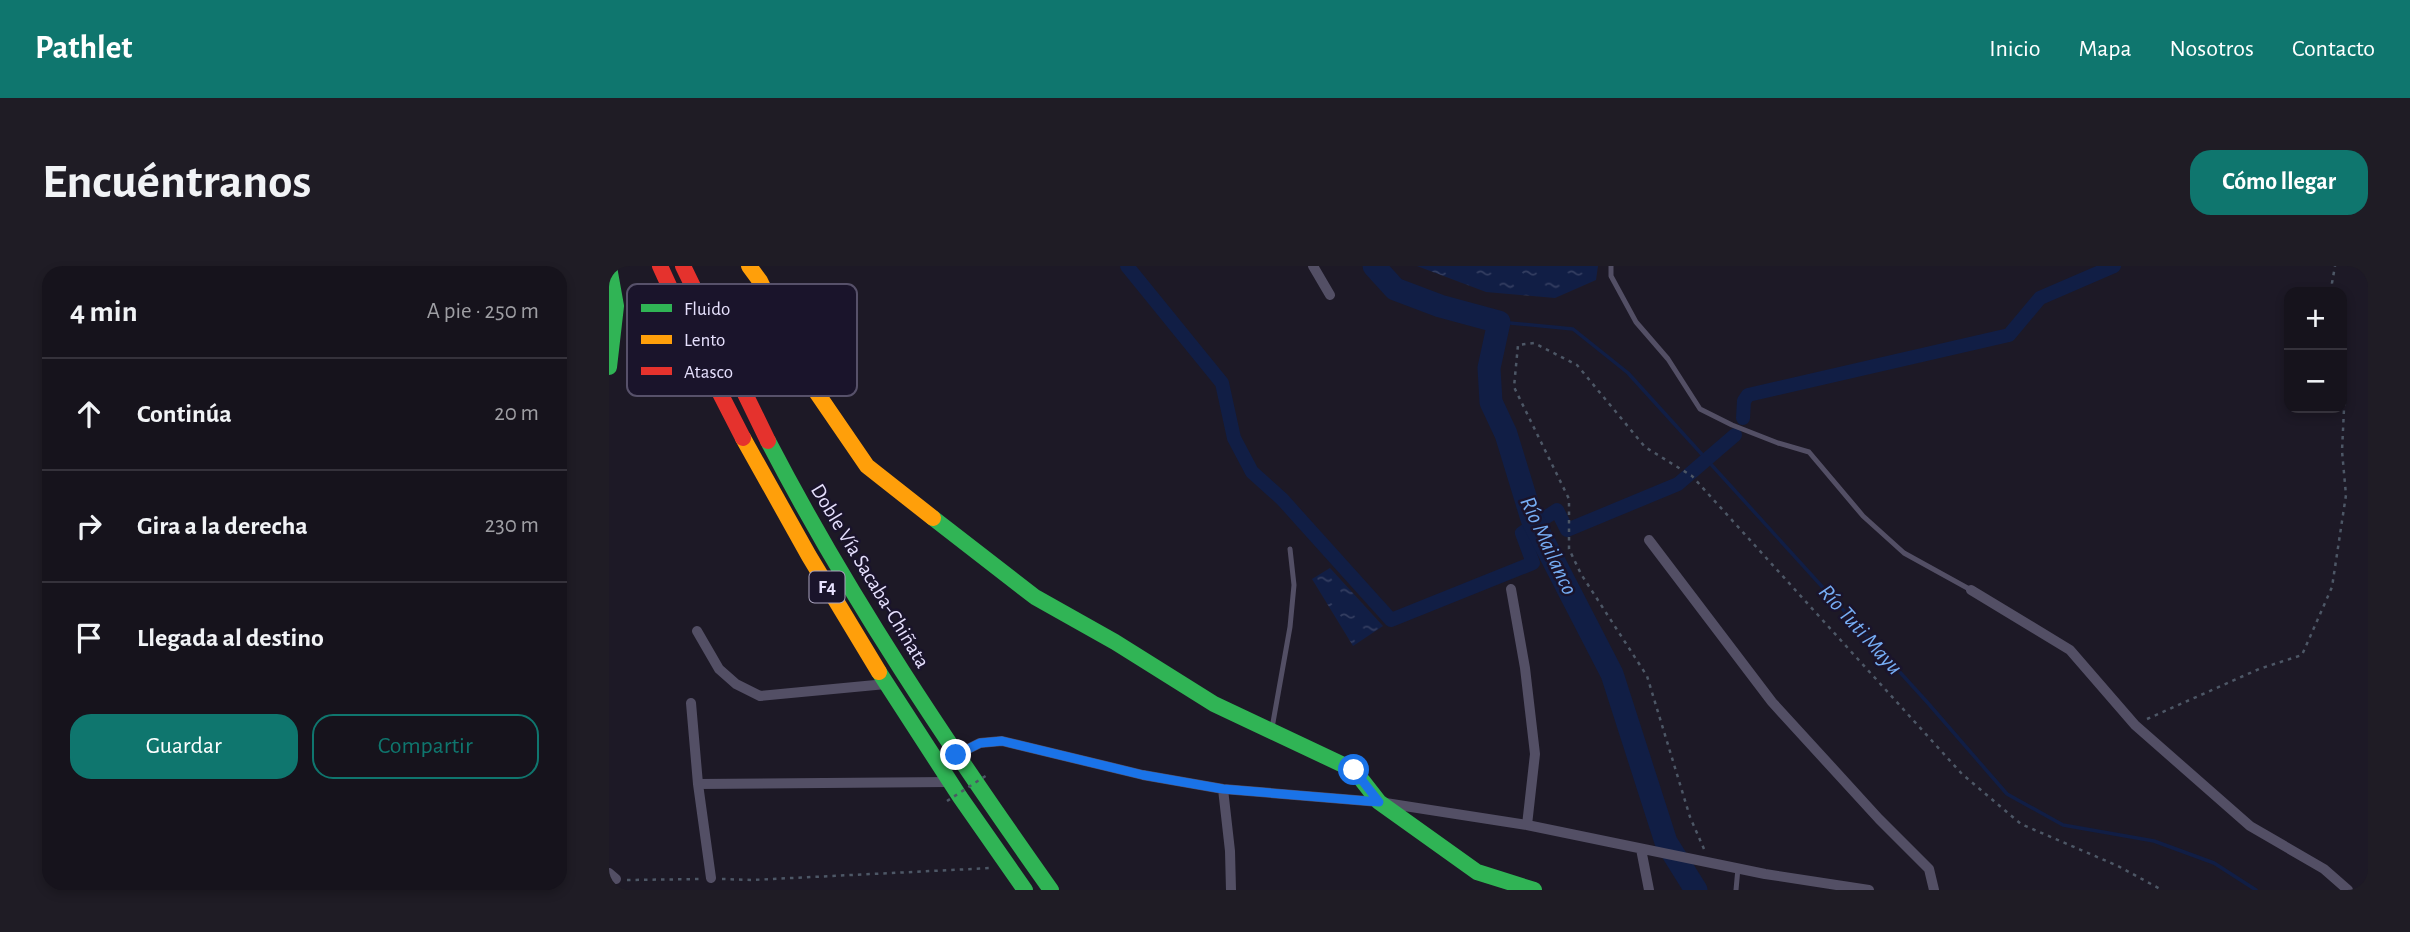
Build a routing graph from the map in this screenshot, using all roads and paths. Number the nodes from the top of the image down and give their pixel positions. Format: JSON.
{"nodes":[{"id":1,"x":660,"y":266,"type":"edge"},
{"id":2,"x":683,"y":266,"type":"edge"},
{"id":3,"x":749,"y":266,"type":"edge"},
{"id":4,"x":1313,"y":266,"type":"edge"},
{"id":5,"x":1611,"y":266,"type":"edge"},
{"id":6,"x":2335,"y":266,"type":"edge"},
{"id":7,"x":609,"y":267,"type":"edge"},
{"id":8,"x":668,"y":284,"type":"edge"},
{"id":9,"x":692,"y":284,"type":"edge"},
{"id":10,"x":761,"y":284,"type":"edge"},
{"id":11,"x":2332,"y":287,"type":"edge"},
{"id":12,"x":1330,"y":295,"type":"dead end"},
{"id":13,"x":610,"y":356,"type":"edge"},
{"id":14,"x":720,"y":396,"type":"edge"},
{"id":15,"x":746,"y":396,"type":"edge"},
{"id":16,"x":819,"y":396,"type":"edge"},
{"id":17,"x":2344,"y":413,"type":"edge"},
{"id":18,"x":1649,"y":540,"type":"dead end"},
{"id":19,"x":1290,"y":549,"type":"dead end"},
{"id":20,"x":1511,"y":589,"type":"dead end"},
{"id":21,"x":1971,"y":590,"type":"joint"},
{"id":22,"x":697,"y":631,"type":"dead end"},
{"id":23,"x":886,"y":684,"type":"junction"},
{"id":24,"x":691,"y":703,"type":"dead end"},
{"id":25,"x":2135,"y":725,"type":"junction"},
{"id":26,"x":1271,"y":731,"type":"junction"},
{"id":27,"x":956,"y":755,"type":"junction"},
{"id":28,"x":987,"y":775,"type":"dead end"},
{"id":29,"x":949,"y":782,"type":"junction"},
{"id":30,"x":698,"y":784,"type":"junction"},
{"id":31,"x":1223,"y":789,"type":"junction"},
{"id":32,"x":947,"y":802,"type":"dead end"},
{"id":33,"x":1379,"y":802,"type":"junction"},
{"id":34,"x":1528,"y":825,"type":"junction"},
{"id":35,"x":1641,"y":849,"type":"junction"},
{"id":36,"x":1709,"y":862,"type":"junction"},
{"id":37,"x":1009,"y":867,"type":"junction"},
{"id":38,"x":1738,"y":868,"type":"junction"},
{"id":39,"x":612,"y":876,"type":"edge"},
{"id":40,"x":711,"y":878,"type":"junction"},
{"id":41,"x":1649,"y":889,"type":"edge"},
{"id":42,"x":1025,"y":890,"type":"edge"},
{"id":43,"x":1051,"y":890,"type":"edge"},
{"id":44,"x":1231,"y":890,"type":"edge"},
{"id":45,"x":1534,"y":890,"type":"edge"},
{"id":46,"x":1635,"y":890,"type":"edge"},
{"id":47,"x":1736,"y":890,"type":"edge"},
{"id":48,"x":1868,"y":890,"type":"edge"},
{"id":49,"x":1934,"y":890,"type":"edge"},
{"id":50,"x":2162,"y":890,"type":"edge"},
{"id":51,"x":2348,"y":890,"type":"edge"}],
"edges":[{"from":1,"to":8,"type":"main road","name":"Doble Vía Sacaba-Chiñata","number":"F4"},
{"from":2,"to":9,"type":"main road","name":"Doble Vía Sacaba-Chiñata","number":"F4"},
{"from":3,"to":10,"type":"main road"},
{"from":4,"to":12,"type":"street"},
{"from":5,"to":21,"type":"lane"},
{"from":6,"to":11,"type":"path"},
{"from":7,"to":13,"type":"main road"},
{"from":14,"to":23,"type":"main road","name":"Doble Vía Sacaba-Chiñata","number":"F4"},
{"from":15,"to":27,"type":"main road","name":"Doble Vía Sacaba-Chiñata","number":"F4"},
{"from":16,"to":26,"type":"main road"},
{"from":17,"to":25,"type":"path"},
{"from":18,"to":49,"type":"street"},
{"from":19,"to":26,"type":"lane"},
{"from":20,"to":34,"type":"street"},
{"from":21,"to":25,"type":"street"},
{"from":22,"to":23,"type":"street"},
{"from":23,"to":29,"type":"main road","name":"Doble Vía Sacaba-Chiñata","number":"F4"},
{"from":24,"to":30,"type":"street"},
{"from":25,"to":51,"type":"street"},
{"from":26,"to":33,"type":"main road"},
{"from":27,"to":31,"type":"street"},
{"from":27,"to":43,"type":"main road","name":"Doble Vía Sacaba-Chiñata","number":"F4"},
{"from":28,"to":32,"type":"path","bridge":true},
{"from":29,"to":30,"type":"street"},
{"from":29,"to":37,"type":"main road","name":"Doble Vía Sacaba-Chiñata","number":"F4"},
{"from":30,"to":40,"type":"street"},
{"from":31,"to":33,"type":"street"},
{"from":31,"to":44,"type":"street"},
{"from":33,"to":34,"type":"street"},
{"from":33,"to":45,"type":"main road"},
{"from":34,"to":35,"type":"street"},
{"from":35,"to":36,"type":"street"},
{"from":35,"to":41,"type":"street"},
{"from":36,"to":38,"type":"street"},
{"from":36,"to":50,"type":"path"},
{"from":37,"to":40,"type":"path"},
{"from":37,"to":42,"type":"main road","name":"Doble Vía Sacaba-Chiñata","number":"F4"},
{"from":38,"to":47,"type":"lane"},
{"from":38,"to":48,"type":"street"},
{"from":39,"to":40,"type":"path"},
{"from":41,"to":46,"type":"street"}]}
